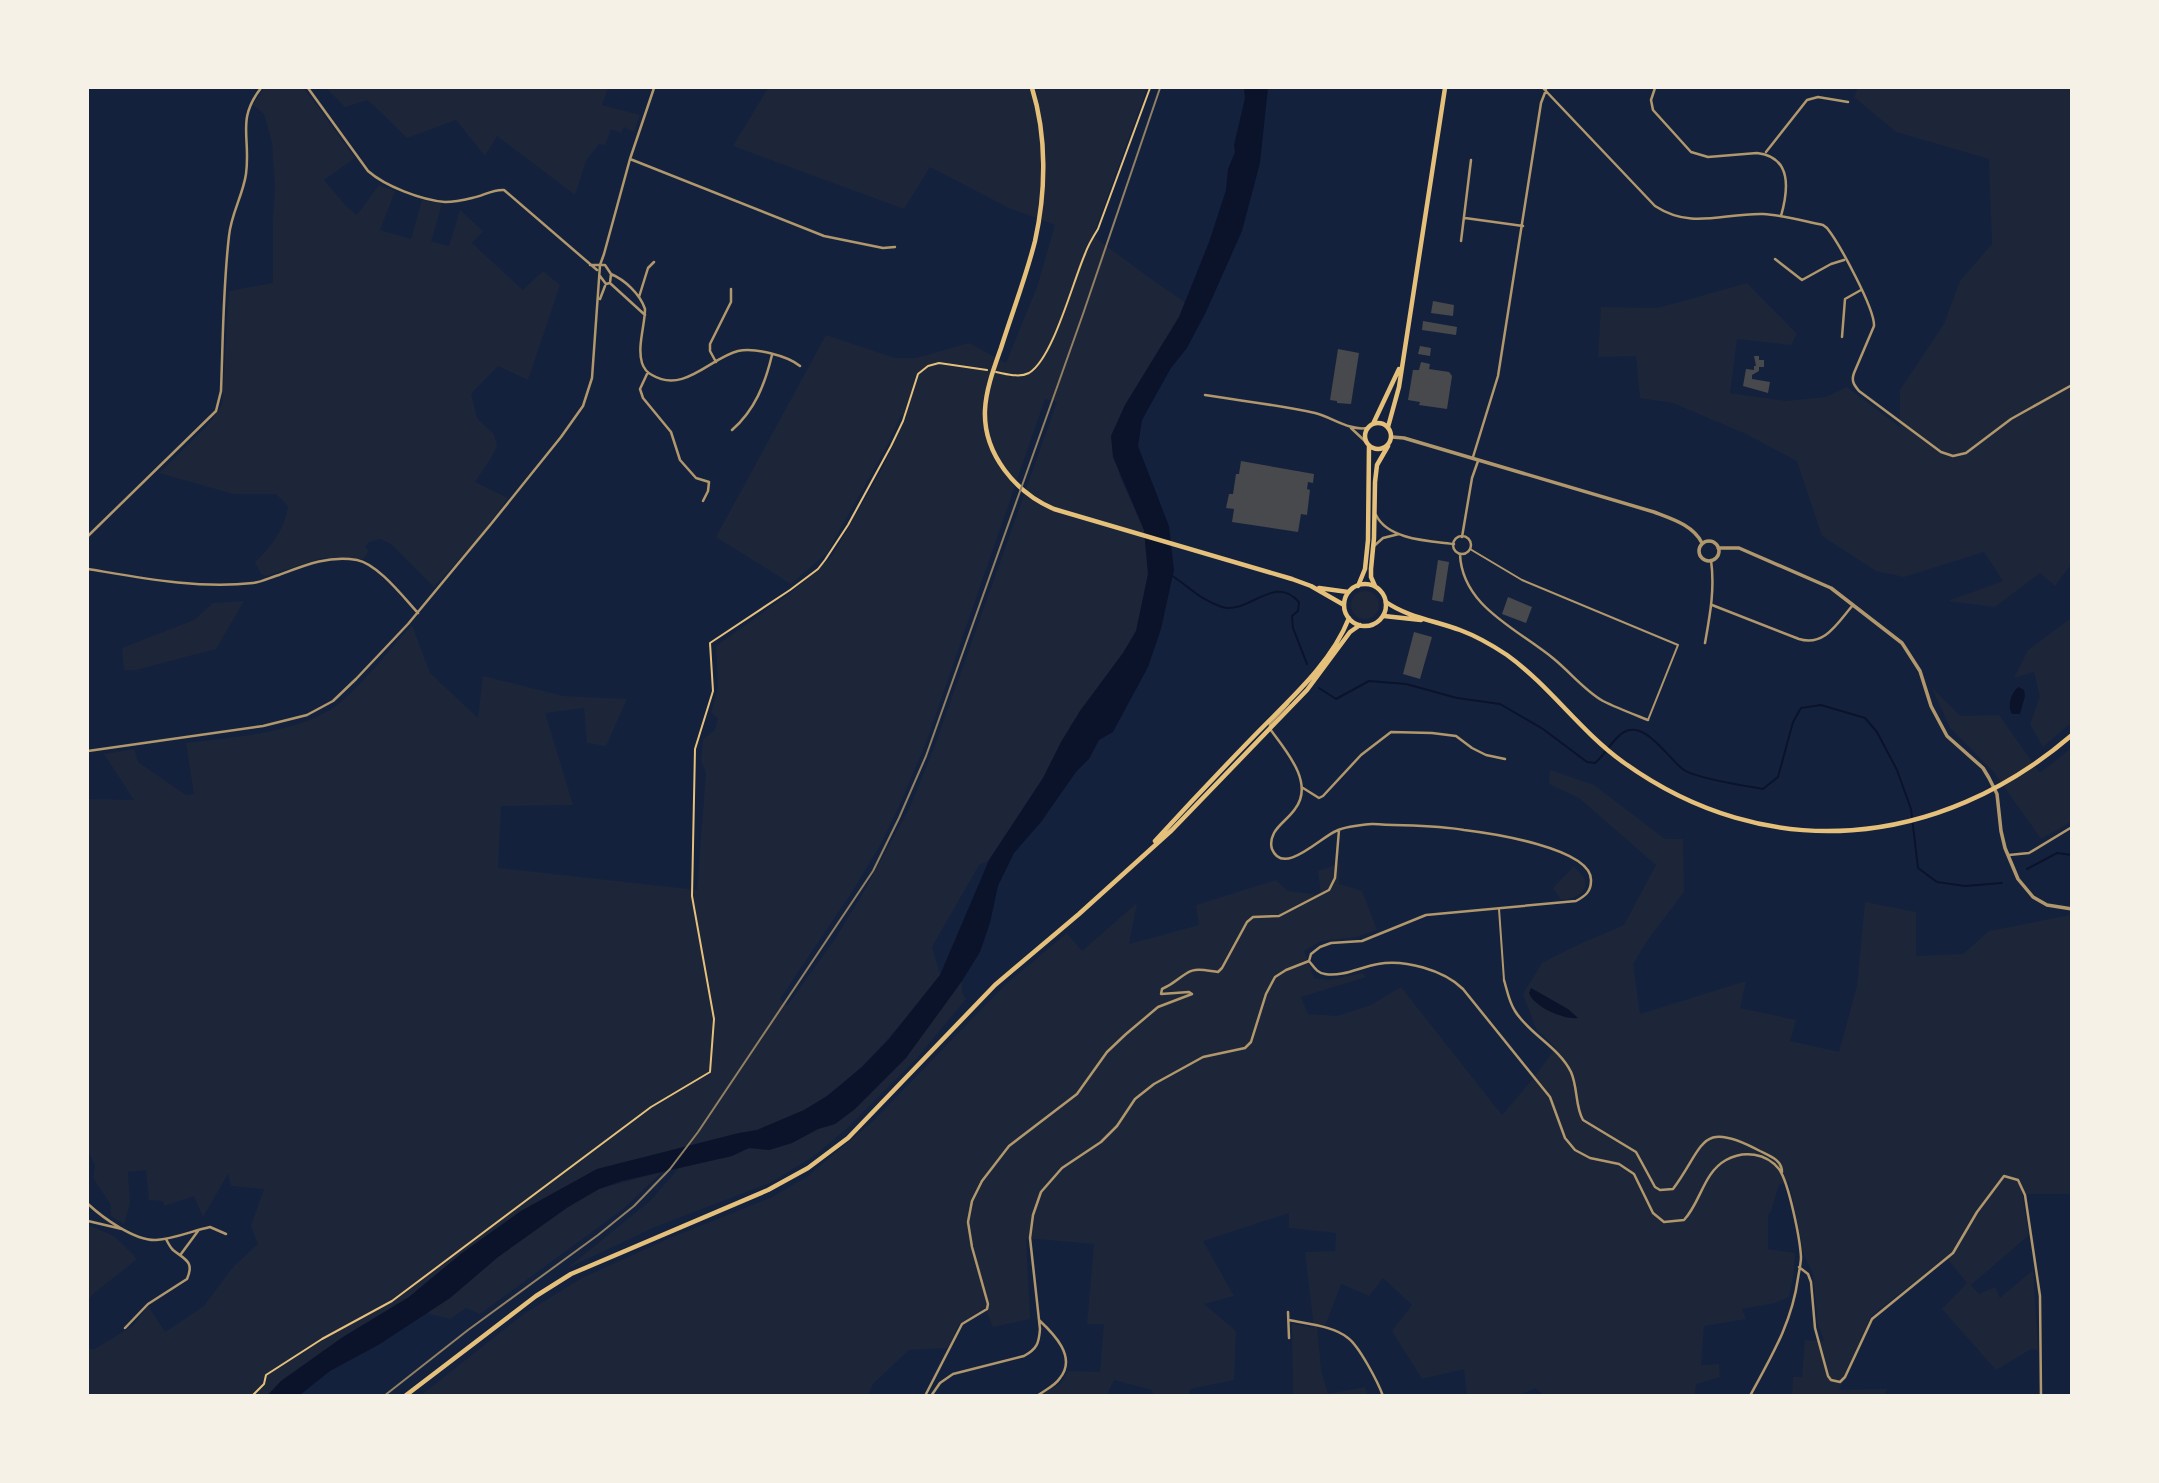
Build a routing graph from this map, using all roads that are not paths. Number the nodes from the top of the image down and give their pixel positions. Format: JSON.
{"nodes":[{"id":1,"x":261,"y":88,"type":"edge"},
{"id":2,"x":308,"y":88,"type":"edge"},
{"id":3,"x":654,"y":88,"type":"edge"},
{"id":4,"x":1032,"y":88,"type":"edge"},
{"id":5,"x":1445,"y":88,"type":"edge"},
{"id":6,"x":1655,"y":88,"type":"edge"},
{"id":7,"x":1544,"y":89,"type":"edge"},
{"id":8,"x":1848,"y":102,"type":"dead end"},
{"id":9,"x":1765,"y":154,"type":"junction"},
{"id":10,"x":630,"y":159,"type":"junction"},
{"id":11,"x":1471,"y":160,"type":"dead end"},
{"id":12,"x":1781,"y":216,"type":"junction"},
{"id":13,"x":1465,"y":218,"type":"junction"},
{"id":14,"x":1523,"y":226,"type":"junction"},
{"id":15,"x":1461,"y":242,"type":"dead end"},
{"id":16,"x":895,"y":247,"type":"dead end"},
{"id":17,"x":604,"y":254,"type":"junction"},
{"id":18,"x":1775,"y":259,"type":"dead end"},
{"id":19,"x":1845,"y":259,"type":"junction"},
{"id":20,"x":654,"y":262,"type":"dead end"},
{"id":21,"x":589,"y":265,"type":"junction"},
{"id":22,"x":600,"y":265,"type":"junction"},
{"id":23,"x":607,"y":267,"type":"junction"},
{"id":24,"x":599,"y":273,"type":"junction"},
{"id":25,"x":611,"y":274,"type":"junction"},
{"id":26,"x":608,"y":284,"type":"junction"},
{"id":27,"x":731,"y":289,"type":"dead end"},
{"id":28,"x":1861,"y":290,"type":"junction"},
{"id":29,"x":639,"y":296,"type":"junction"},
{"id":30,"x":599,"y":302,"type":"junction"},
{"id":31,"x":645,"y":315,"type":"junction"},
{"id":32,"x":1842,"y":337,"type":"dead end"},
{"id":33,"x":772,"y":355,"type":"junction"},
{"id":34,"x":716,"y":362,"type":"junction"},
{"id":35,"x":1401,"y":365,"type":"junction"},
{"id":36,"x":800,"y":366,"type":"dead end"},
{"id":37,"x":648,"y":373,"type":"junction"},
{"id":38,"x":2071,"y":385,"type":"edge"},
{"id":39,"x":1205,"y":394,"type":"dead end"},
{"id":40,"x":1373,"y":424,"type":"junction"},
{"id":41,"x":1348,"y":426,"type":"junction"},
{"id":42,"x":1388,"y":427,"type":"junction"},
{"id":43,"x":1367,"y":428,"type":"junction"},
{"id":44,"x":733,"y":430,"type":"dead end"},
{"id":45,"x":1392,"y":437,"type":"junction"},
{"id":46,"x":1368,"y":445,"type":"junction"},
{"id":47,"x":1388,"y":446,"type":"junction"},
{"id":48,"x":1476,"y":459,"type":"junction"},
{"id":49,"x":703,"y":501,"type":"dead end"},
{"id":50,"x":1375,"y":512,"type":"junction"},
{"id":51,"x":1399,"y":534,"type":"junction"},
{"id":52,"x":88,"y":536,"type":"edge"},
{"id":53,"x":1462,"y":537,"type":"junction"},
{"id":54,"x":1702,"y":543,"type":"junction"},
{"id":55,"x":1454,"y":544,"type":"junction"},
{"id":56,"x":1374,"y":546,"type":"junction"},
{"id":57,"x":1718,"y":548,"type":"junction"},
{"id":58,"x":1470,"y":550,"type":"junction"},
{"id":59,"x":1460,"y":554,"type":"junction"},
{"id":60,"x":1711,"y":560,"type":"junction"},
{"id":61,"x":88,"y":569,"type":"edge"},
{"id":62,"x":1311,"y":586,"type":"junction"},
{"id":63,"x":1358,"y":586,"type":"junction"},
{"id":64,"x":1375,"y":586,"type":"junction"},
{"id":65,"x":1349,"y":592,"type":"junction"},
{"id":66,"x":1386,"y":602,"type":"junction"},
{"id":67,"x":1344,"y":605,"type":"junction"},
{"id":68,"x":1712,"y":605,"type":"junction"},
{"id":69,"x":1853,"y":605,"type":"junction"},
{"id":70,"x":418,"y":613,"type":"junction"},
{"id":71,"x":1384,"y":616,"type":"junction"},
{"id":72,"x":1349,"y":618,"type":"junction"},
{"id":73,"x":1437,"y":622,"type":"junction"},
{"id":74,"x":1360,"y":625,"type":"junction"},
{"id":75,"x":1705,"y":643,"type":"dead end"},
{"id":76,"x":1291,"y":699,"type":"junction"},
{"id":77,"x":1648,"y":720,"type":"joint"},
{"id":78,"x":1262,"y":729,"type":"junction"},
{"id":79,"x":1270,"y":729,"type":"junction"},
{"id":80,"x":2071,"y":735,"type":"edge"},
{"id":81,"x":88,"y":751,"type":"edge"},
{"id":82,"x":1505,"y":759,"type":"dead end"},
{"id":83,"x":1303,"y":788,"type":"junction"},
{"id":84,"x":2071,"y":827,"type":"edge"},
{"id":85,"x":1339,"y":830,"type":"junction"},
{"id":86,"x":2008,"y":855,"type":"junction"},
{"id":87,"x":1136,"y":863,"type":"junction"},
{"id":88,"x":1499,"y":908,"type":"junction"},
{"id":89,"x":2071,"y":909,"type":"edge"},
{"id":90,"x":1309,"y":961,"type":"junction"},
{"id":91,"x":1504,"y":980,"type":"joint"},
{"id":92,"x":1783,"y":1176,"type":"junction"},
{"id":93,"x":88,"y":1204,"type":"edge"},
{"id":94,"x":88,"y":1221,"type":"edge"},
{"id":95,"x":199,"y":1230,"type":"junction"},
{"id":96,"x":127,"y":1231,"type":"junction"},
{"id":97,"x":226,"y":1234,"type":"dead end"},
{"id":98,"x":165,"y":1239,"type":"junction"},
{"id":99,"x":181,"y":1254,"type":"junction"},
{"id":100,"x":1799,"y":1267,"type":"junction"},
{"id":101,"x":1288,"y":1312,"type":"dead end"},
{"id":102,"x":1039,"y":1320,"type":"junction"},
{"id":103,"x":1289,"y":1320,"type":"junction"},
{"id":104,"x":125,"y":1328,"type":"dead end"},
{"id":105,"x":1289,"y":1338,"type":"dead end"},
{"id":106,"x":405,"y":1395,"type":"edge"},
{"id":107,"x":925,"y":1395,"type":"edge"},
{"id":108,"x":931,"y":1395,"type":"edge"},
{"id":109,"x":1037,"y":1395,"type":"edge"},
{"id":110,"x":1383,"y":1395,"type":"edge"},
{"id":111,"x":1750,"y":1395,"type":"edge"},
{"id":112,"x":2041,"y":1395,"type":"edge"}],
"edges":[{"from":1,"to":52,"type":"street"},
{"from":2,"to":21,"type":"street"},
{"from":3,"to":10,"type":"street"},
{"from":4,"to":62,"type":"main road"},
{"from":5,"to":35,"type":"main road"},
{"from":6,"to":9,"type":"street"},
{"from":7,"to":12,"type":"street"},
{"from":7,"to":14,"type":"street"},
{"from":8,"to":9,"type":"street"},
{"from":9,"to":12,"type":"street"},
{"from":10,"to":16,"type":"street"},
{"from":10,"to":17,"type":"street"},
{"from":11,"to":13,"type":"street"},
{"from":12,"to":19,"type":"street"},
{"from":13,"to":14,"type":"street"},
{"from":13,"to":15,"type":"street"},
{"from":14,"to":48,"type":"street"},
{"from":17,"to":22,"type":"street"},
{"from":17,"to":23,"type":"street"},
{"from":18,"to":19,"type":"street"},
{"from":19,"to":28,"type":"street"},
{"from":20,"to":29,"type":"street"},
{"from":21,"to":22,"type":"street"},
{"from":21,"to":24,"type":"street"},
{"from":22,"to":23,"type":"street"},
{"from":22,"to":24,"type":"street"},
{"from":23,"to":25,"type":"street"},
{"from":24,"to":26,"type":"street"},
{"from":24,"to":30,"type":"street"},
{"from":25,"to":26,"type":"street"},
{"from":25,"to":29,"type":"street"},
{"from":26,"to":30,"type":"street"},
{"from":26,"to":31,"type":"street"},
{"from":27,"to":34,"type":"street"},
{"from":28,"to":32,"type":"street"},
{"from":28,"to":38,"type":"street"},
{"from":29,"to":31,"type":"street"},
{"from":30,"to":70,"type":"street"},
{"from":31,"to":37,"type":"street"},
{"from":33,"to":34,"type":"street"},
{"from":33,"to":36,"type":"street"},
{"from":33,"to":44,"type":"street"},
{"from":34,"to":37,"type":"street"},
{"from":35,"to":40,"type":"main road"},
{"from":35,"to":42,"type":"main road"},
{"from":37,"to":49,"type":"street"},
{"from":39,"to":41,"type":"street"},
{"from":40,"to":42,"type":"main road"},
{"from":40,"to":43,"type":"main road"},
{"from":41,"to":43,"type":"street"},
{"from":41,"to":46,"type":"street"},
{"from":42,"to":45,"type":"main road"},
{"from":43,"to":46,"type":"main road"},
{"from":45,"to":47,"type":"main road"},
{"from":45,"to":48,"type":"street"},
{"from":46,"to":47,"type":"main road"},
{"from":46,"to":63,"type":"main road"},
{"from":47,"to":50,"type":"main road"},
{"from":48,"to":53,"type":"street"},
{"from":48,"to":54,"type":"street"},
{"from":50,"to":51,"type":"street"},
{"from":50,"to":56,"type":"main road"},
{"from":51,"to":55,"type":"street"},
{"from":51,"to":56,"type":"street"},
{"from":53,"to":55,"type":"street"},
{"from":53,"to":58,"type":"street"},
{"from":54,"to":57,"type":"street"},
{"from":54,"to":60,"type":"street"},
{"from":55,"to":59,"type":"street"},
{"from":56,"to":64,"type":"main road"},
{"from":57,"to":60,"type":"street"},
{"from":57,"to":69,"type":"street"},
{"from":58,"to":59,"type":"street"},
{"from":58,"to":77,"type":"lane"},
{"from":59,"to":77,"type":"street"},
{"from":60,"to":68,"type":"street"},
{"from":61,"to":70,"type":"street"},
{"from":62,"to":65,"type":"main road"},
{"from":62,"to":67,"type":"main road"},
{"from":63,"to":64,"type":"main road"},
{"from":63,"to":65,"type":"main road"},
{"from":64,"to":66,"type":"main road"},
{"from":65,"to":67,"type":"main road"},
{"from":66,"to":71,"type":"main road"},
{"from":66,"to":73,"type":"main road"},
{"from":67,"to":72,"type":"main road"},
{"from":68,"to":69,"type":"street"},
{"from":68,"to":75,"type":"street"},
{"from":69,"to":86,"type":"street"},
{"from":70,"to":81,"type":"street"},
{"from":71,"to":73,"type":"main road"},
{"from":71,"to":74,"type":"main road"},
{"from":72,"to":74,"type":"main road"},
{"from":72,"to":76,"type":"main road"},
{"from":73,"to":80,"type":"main road"},
{"from":74,"to":79,"type":"main road"},
{"from":76,"to":78,"type":"main road"},
{"from":76,"to":79,"type":"street"},
{"from":78,"to":79,"type":"street"},
{"from":78,"to":87,"type":"main road"},
{"from":79,"to":83,"type":"street"},
{"from":79,"to":87,"type":"main road"},
{"from":82,"to":83,"type":"street"},
{"from":83,"to":85,"type":"street"},
{"from":84,"to":86,"type":"street"},
{"from":85,"to":88,"type":"street"},
{"from":85,"to":107,"type":"street"},
{"from":86,"to":89,"type":"street"},
{"from":87,"to":106,"type":"main road"},
{"from":88,"to":90,"type":"street"},
{"from":88,"to":91,"type":"lane"},
{"from":90,"to":92,"type":"street"},
{"from":90,"to":102,"type":"street"},
{"from":91,"to":92,"type":"street"},
{"from":92,"to":100,"type":"street"},
{"from":93,"to":96,"type":"street"},
{"from":94,"to":96,"type":"street"},
{"from":95,"to":97,"type":"street"},
{"from":95,"to":98,"type":"street"},
{"from":95,"to":99,"type":"street"},
{"from":96,"to":98,"type":"street"},
{"from":98,"to":99,"type":"street"},
{"from":99,"to":104,"type":"street"},
{"from":100,"to":111,"type":"street"},
{"from":100,"to":112,"type":"street"},
{"from":101,"to":103,"type":"street"},
{"from":102,"to":108,"type":"street"},
{"from":102,"to":109,"type":"street"},
{"from":103,"to":105,"type":"street"},
{"from":103,"to":110,"type":"street"}]}
